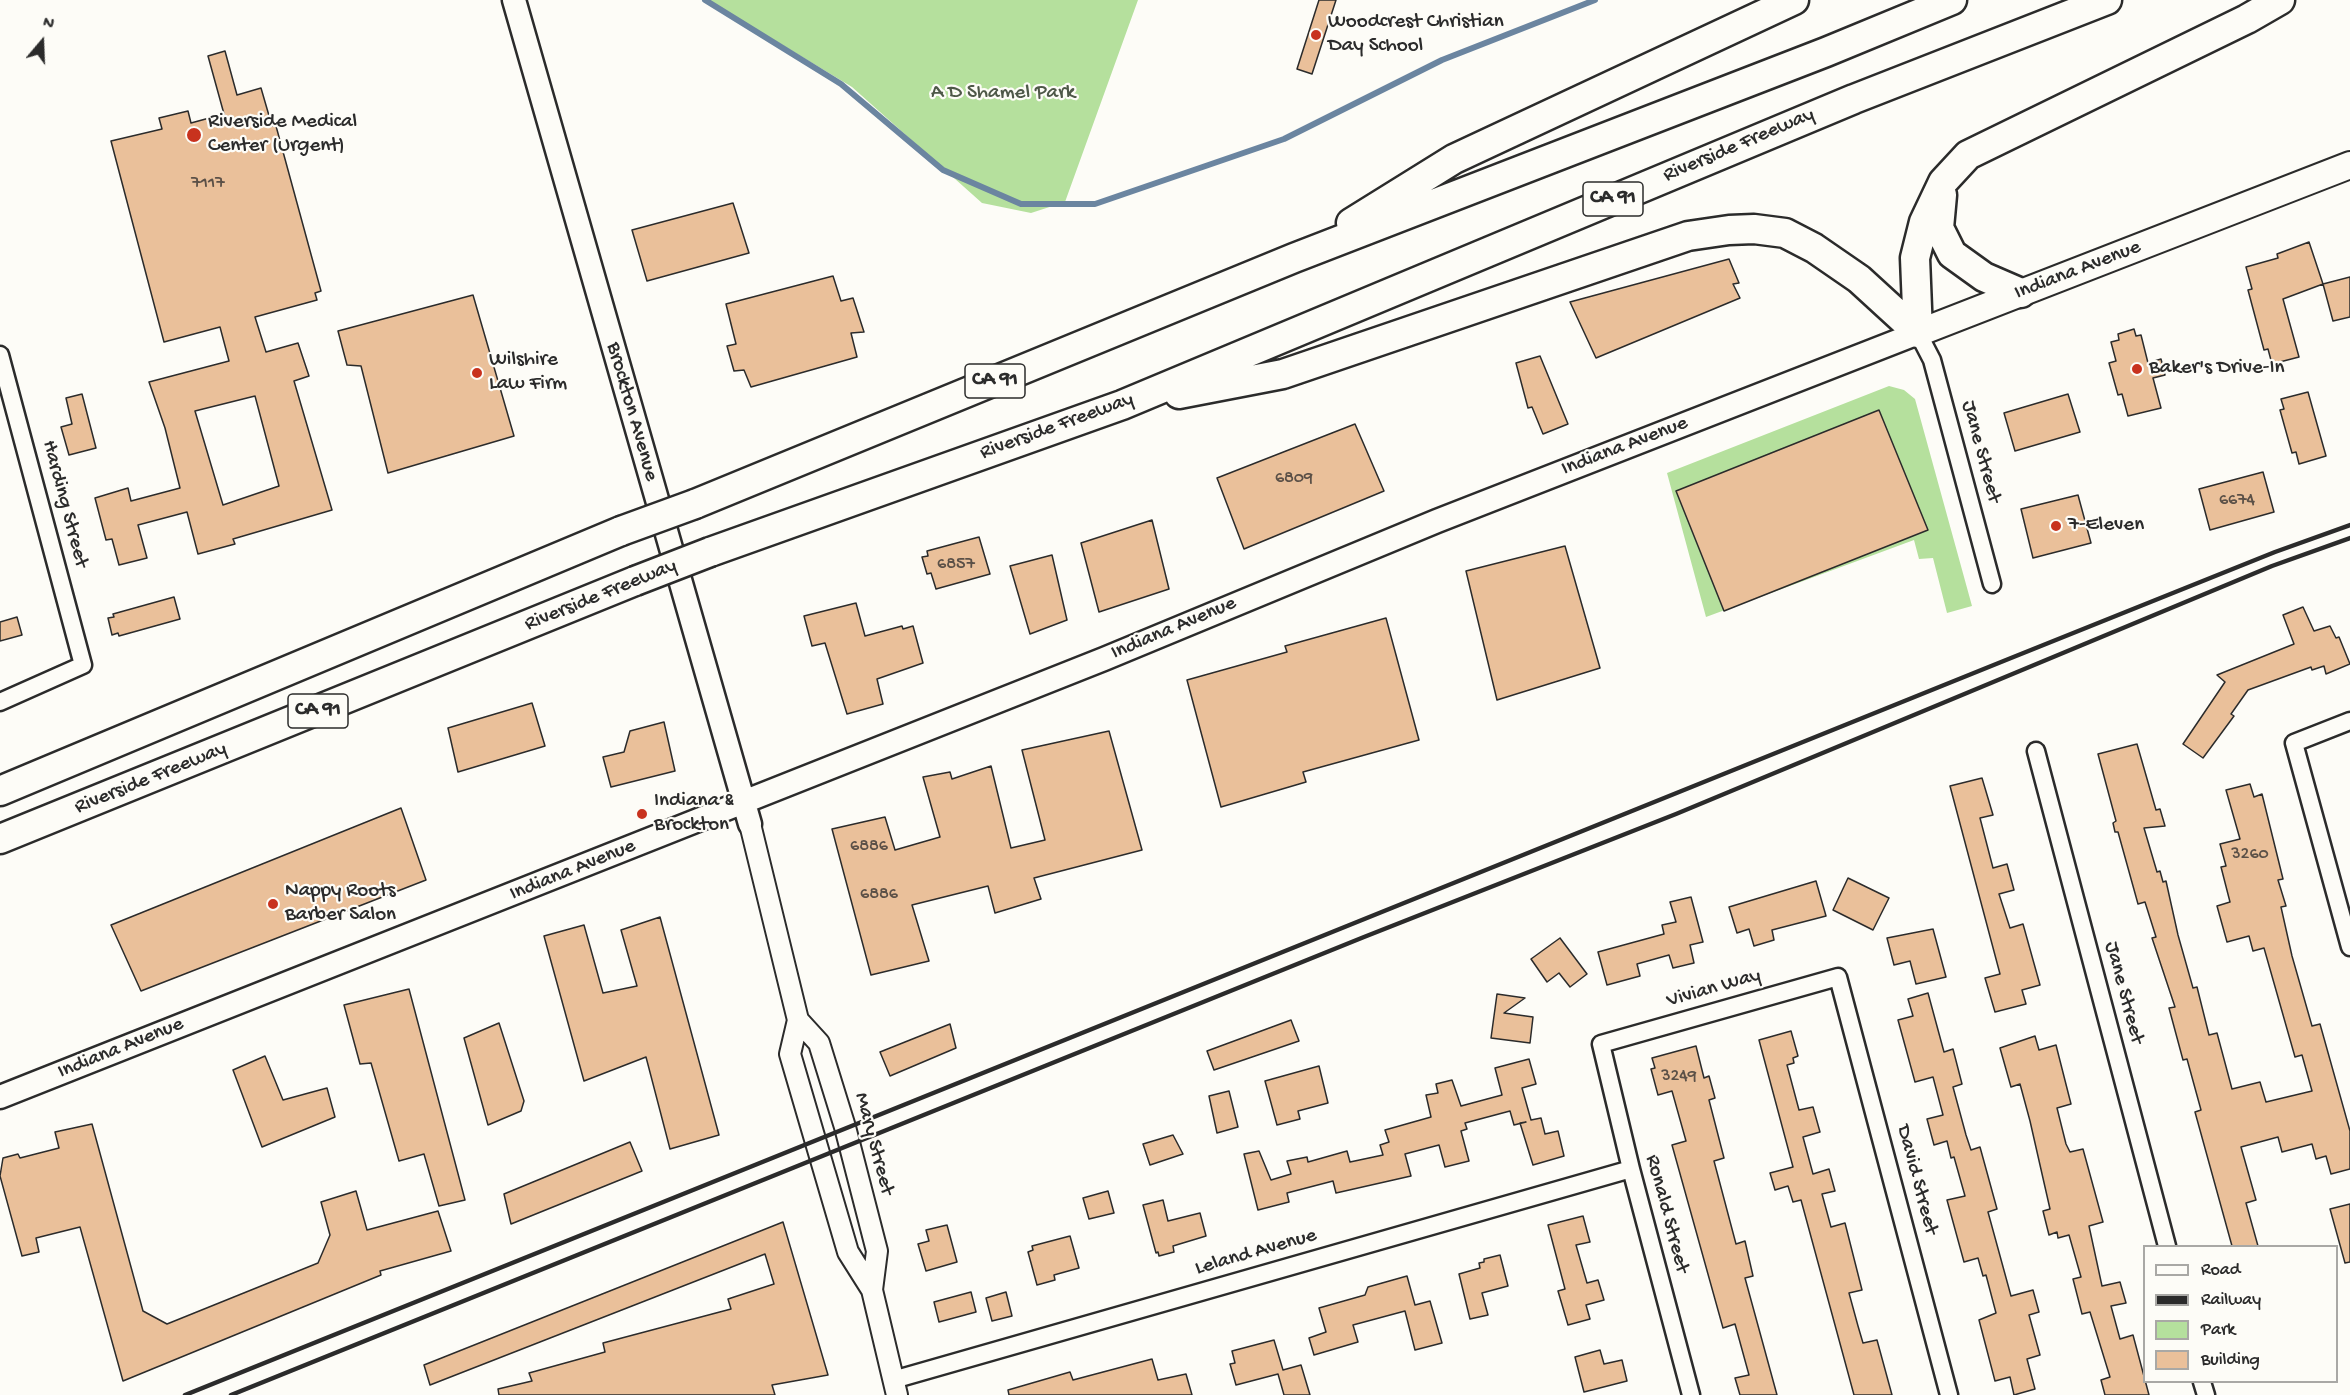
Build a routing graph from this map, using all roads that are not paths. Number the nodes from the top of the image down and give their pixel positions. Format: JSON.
{"nodes":[{"id":1,"x":514,"y":0,"type":"edge"},
{"id":2,"x":1794,"y":0,"type":"edge"},
{"id":3,"x":1952,"y":0,"type":"edge"},
{"id":4,"x":2107,"y":0,"type":"edge"},
{"id":5,"x":2280,"y":0,"type":"edge"},
{"id":6,"x":2350,"y":165,"type":"edge"},
{"id":7,"x":1943,"y":182,"type":"junction"},
{"id":8,"x":1294,"y":258,"type":"junction"},
{"id":9,"x":2021,"y":293,"type":"junction"},
{"id":10,"x":1918,"y":333,"type":"junction"},
{"id":11,"x":0,"y":355,"type":"edge"},
{"id":12,"x":1122,"y":405,"type":"junction"},
{"id":13,"x":1992,"y":584,"type":"dead end"},
{"id":14,"x":0,"y":702,"type":"edge"},
{"id":15,"x":2350,"y":721,"type":"edge"},
{"id":16,"x":2036,"y":751,"type":"dead end"},
{"id":17,"x":0,"y":791,"type":"edge"},
{"id":18,"x":747,"y":814,"type":"junction"},
{"id":19,"x":0,"y":839,"type":"edge"},
{"id":20,"x":2350,"y":947,"type":"edge"},
{"id":21,"x":1838,"y":977,"type":"joint"},
{"id":22,"x":798,"y":1020,"type":"junction"},
{"id":23,"x":1601,"y":1044,"type":"joint"},
{"id":24,"x":0,"y":1097,"type":"edge"},
{"id":25,"x":1631,"y":1169,"type":"junction"},
{"id":26,"x":2167,"y":1245,"type":"edge"},
{"id":27,"x":872,"y":1290,"type":"junction"},
{"id":28,"x":895,"y":1388,"type":"edge"},
{"id":29,"x":1691,"y":1395,"type":"edge"},
{"id":30,"x":1949,"y":1395,"type":"edge"}],
"edges":[{"from":1,"to":18,"type":"main road","name":"Brockton Avenue"},
{"from":2,"to":8,"type":"highway"},
{"from":3,"to":8,"type":"highway","number":"CA 91"},
{"from":4,"to":12,"type":"highway","name":"Riverside Freeway","number":"CA 91"},
{"from":5,"to":7,"type":"highway"},
{"from":6,"to":9,"type":"main road","name":"Indiana Avenue"},
{"from":7,"to":9,"type":"highway"},
{"from":7,"to":10,"type":"highway"},
{"from":8,"to":17,"type":"highway","number":"CA 91","bridge":true},
{"from":9,"to":10,"type":"main road","name":"Indiana Avenue"},
{"from":10,"to":12,"type":"highway"},
{"from":10,"to":13,"type":"street","name":"Jane Street"},
{"from":10,"to":18,"type":"main road","name":"Indiana Avenue"},
{"from":11,"to":14,"type":"street","name":"Harding Street"},
{"from":12,"to":19,"type":"highway","name":"Riverside Freeway","number":"CA 91","bridge":true},
{"from":15,"to":20,"type":"street"},
{"from":16,"to":26,"type":"street","name":"Jane Street"},
{"from":18,"to":22,"type":"street","name":"Mary Street"},
{"from":18,"to":24,"type":"main road","name":"Indiana Avenue"},
{"from":21,"to":23,"type":"street","name":"Vivian Way"},
{"from":21,"to":30,"type":"street","name":"David Street"},
{"from":22,"to":27,"type":"street","name":"Mary Street"},
{"from":22,"to":27,"type":"street","name":"Mary Street"},
{"from":23,"to":25,"type":"street","name":"Ronald Street"},
{"from":25,"to":28,"type":"street","name":"Leland Avenue"},
{"from":25,"to":29,"type":"street","name":"Ronald Street"},
{"from":27,"to":28,"type":"street","name":"Mary Street"}]}
